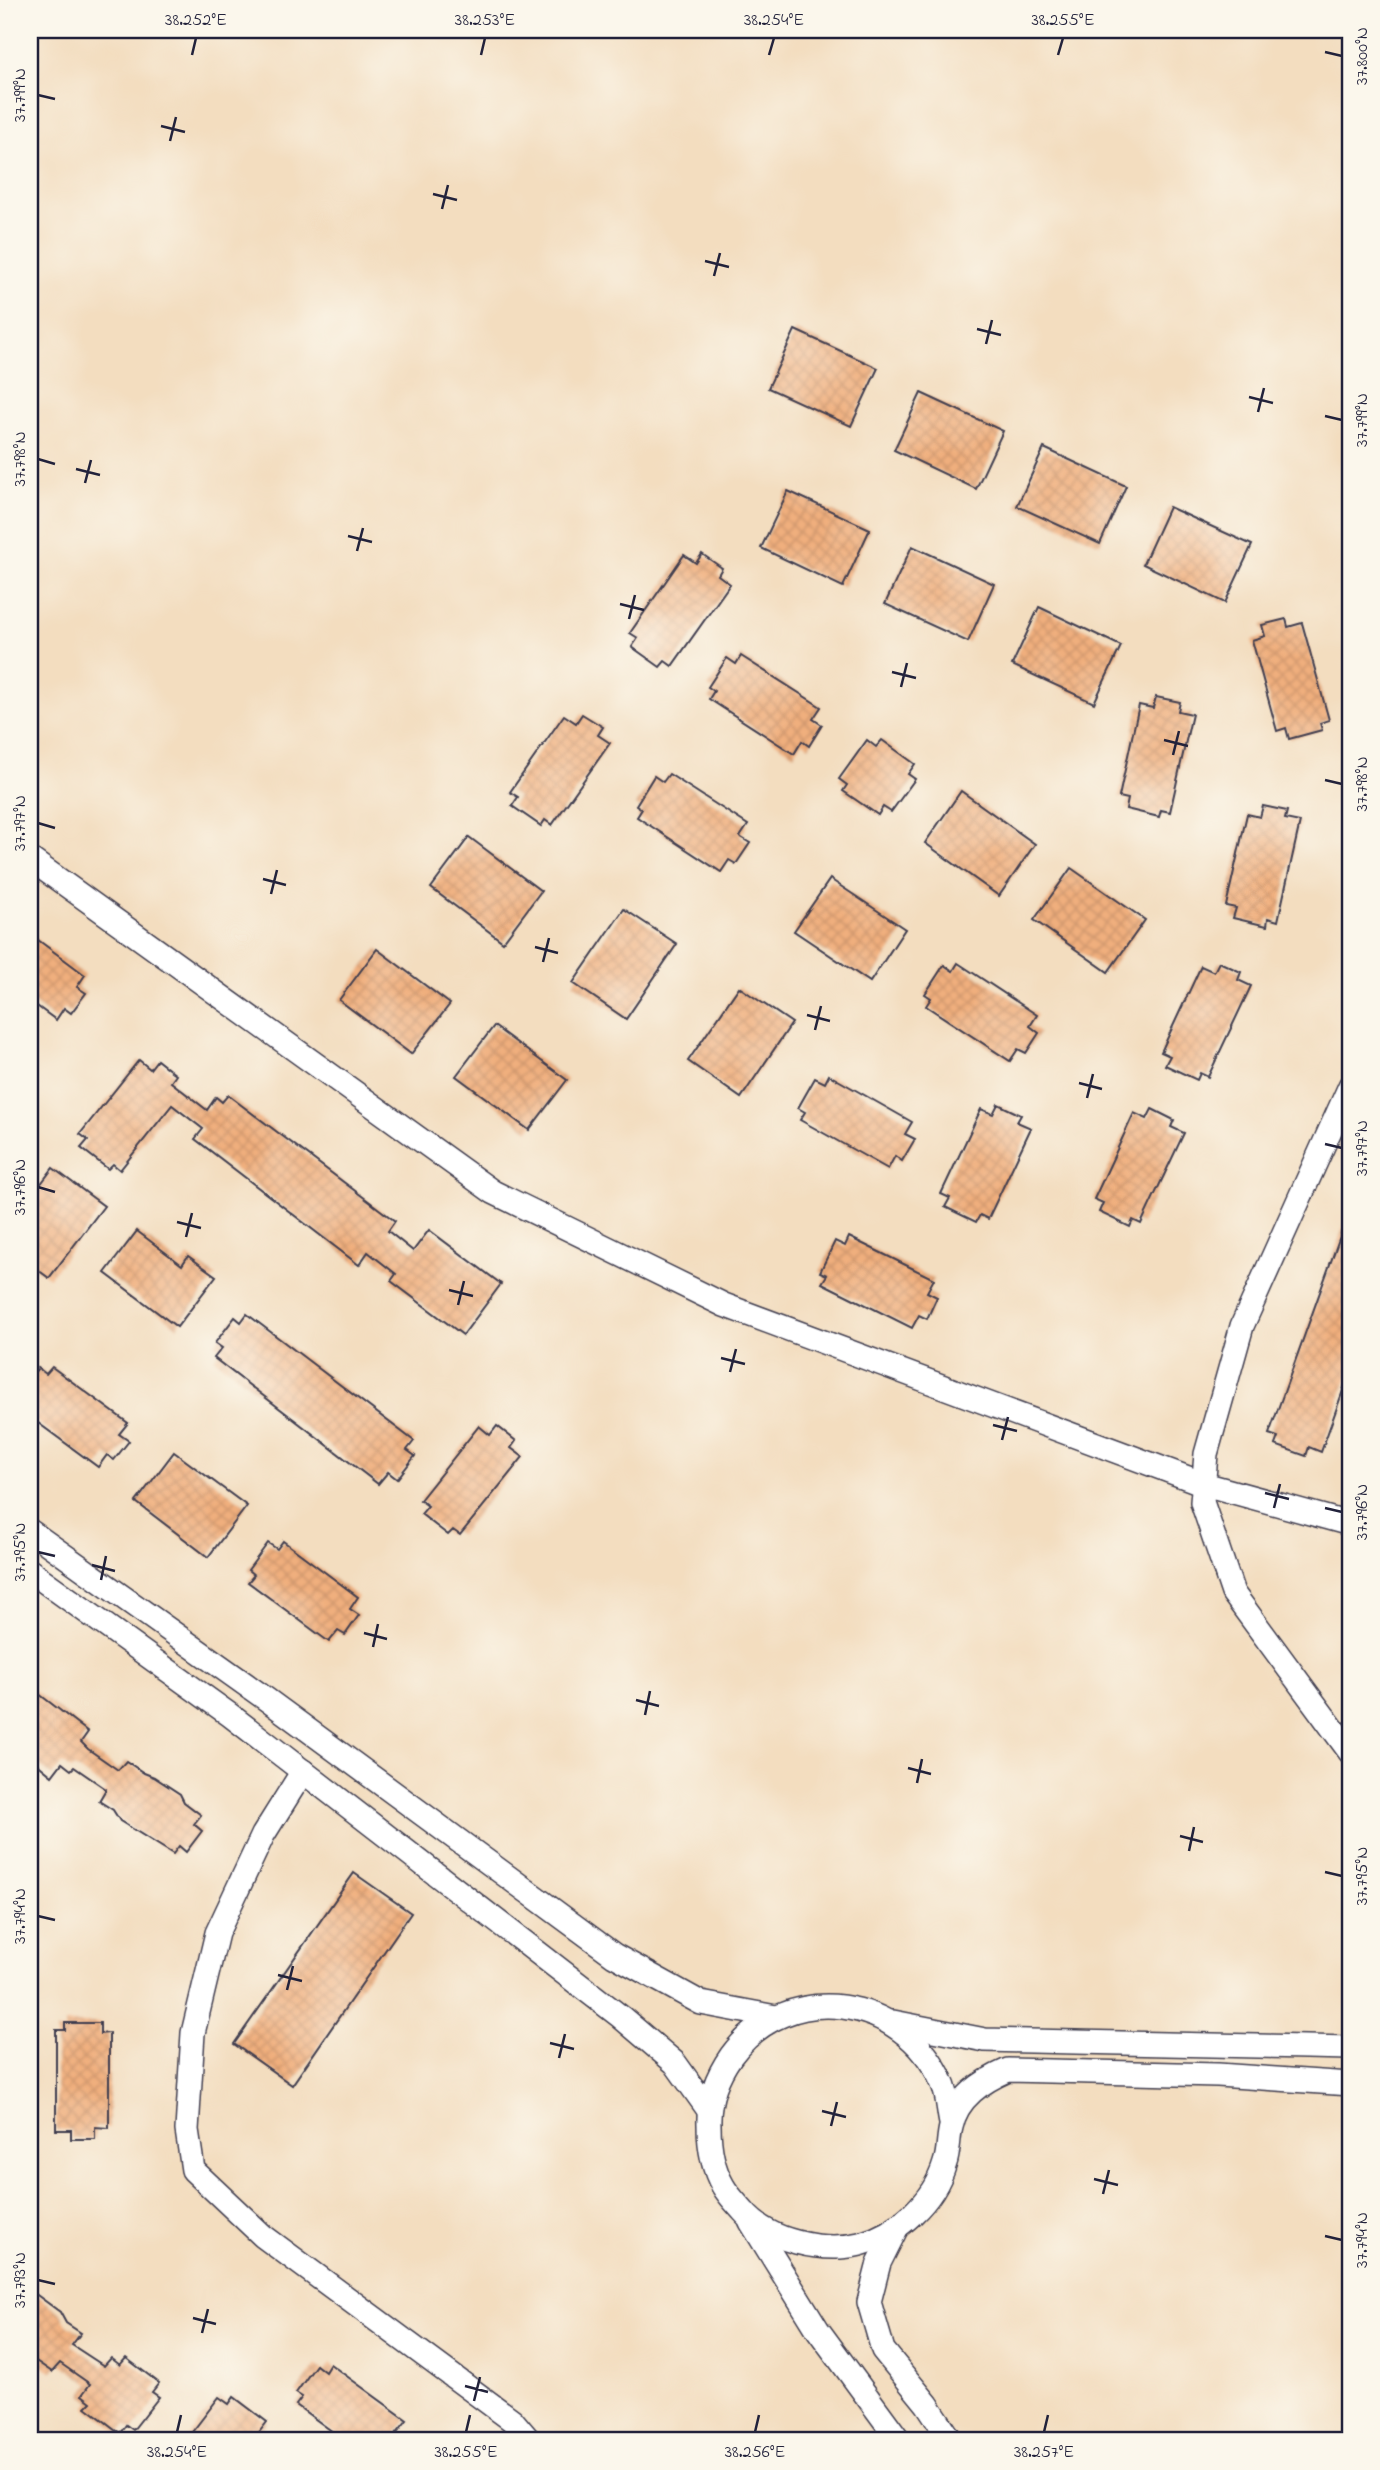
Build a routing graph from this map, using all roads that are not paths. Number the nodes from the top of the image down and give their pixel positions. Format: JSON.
{"nodes":[{"id":1,"x":30,"y":859,"type":"edge"},
{"id":2,"x":1350,"y":1086,"type":"edge"},
{"id":3,"x":1204,"y":1484,"type":"junction"},
{"id":4,"x":1350,"y":1524,"type":"edge"},
{"id":5,"x":30,"y":1531,"type":"edge"},
{"id":6,"x":30,"y":1571,"type":"edge"},
{"id":7,"x":1350,"y":1752,"type":"edge"},
{"id":8,"x":303,"y":1771,"type":"junction"},
{"id":9,"x":776,"y":2017,"type":"junction"},
{"id":10,"x":891,"y":2022,"type":"junction"},
{"id":11,"x":1350,"y":2048,"type":"edge"},
{"id":12,"x":1350,"y":2084,"type":"edge"},
{"id":13,"x":708,"y":2109,"type":"junction"},
{"id":14,"x":951,"y":2123,"type":"junction"},
{"id":15,"x":747,"y":2216,"type":"junction"},
{"id":16,"x":897,"y":2227,"type":"junction"},
{"id":17,"x":528,"y":2440,"type":"edge"},
{"id":18,"x":899,"y":2440,"type":"edge"},
{"id":19,"x":951,"y":2440,"type":"edge"}],
"edges":[{"from":1,"to":3,"type":"street"},
{"from":2,"to":3,"type":"street"},
{"from":3,"to":4,"type":"street"},
{"from":3,"to":7,"type":"street"},
{"from":5,"to":9,"type":"street"},
{"from":6,"to":8,"type":"street"},
{"from":8,"to":13,"type":"street"},
{"from":8,"to":17,"type":"street"},
{"from":9,"to":10,"type":"street"},
{"from":9,"to":13,"type":"street"},
{"from":10,"to":11,"type":"street"},
{"from":10,"to":14,"type":"street"},
{"from":12,"to":14,"type":"street"},
{"from":13,"to":15,"type":"street"},
{"from":14,"to":16,"type":"street"},
{"from":15,"to":16,"type":"street"},
{"from":15,"to":18,"type":"street"},
{"from":16,"to":19,"type":"street"}]}
